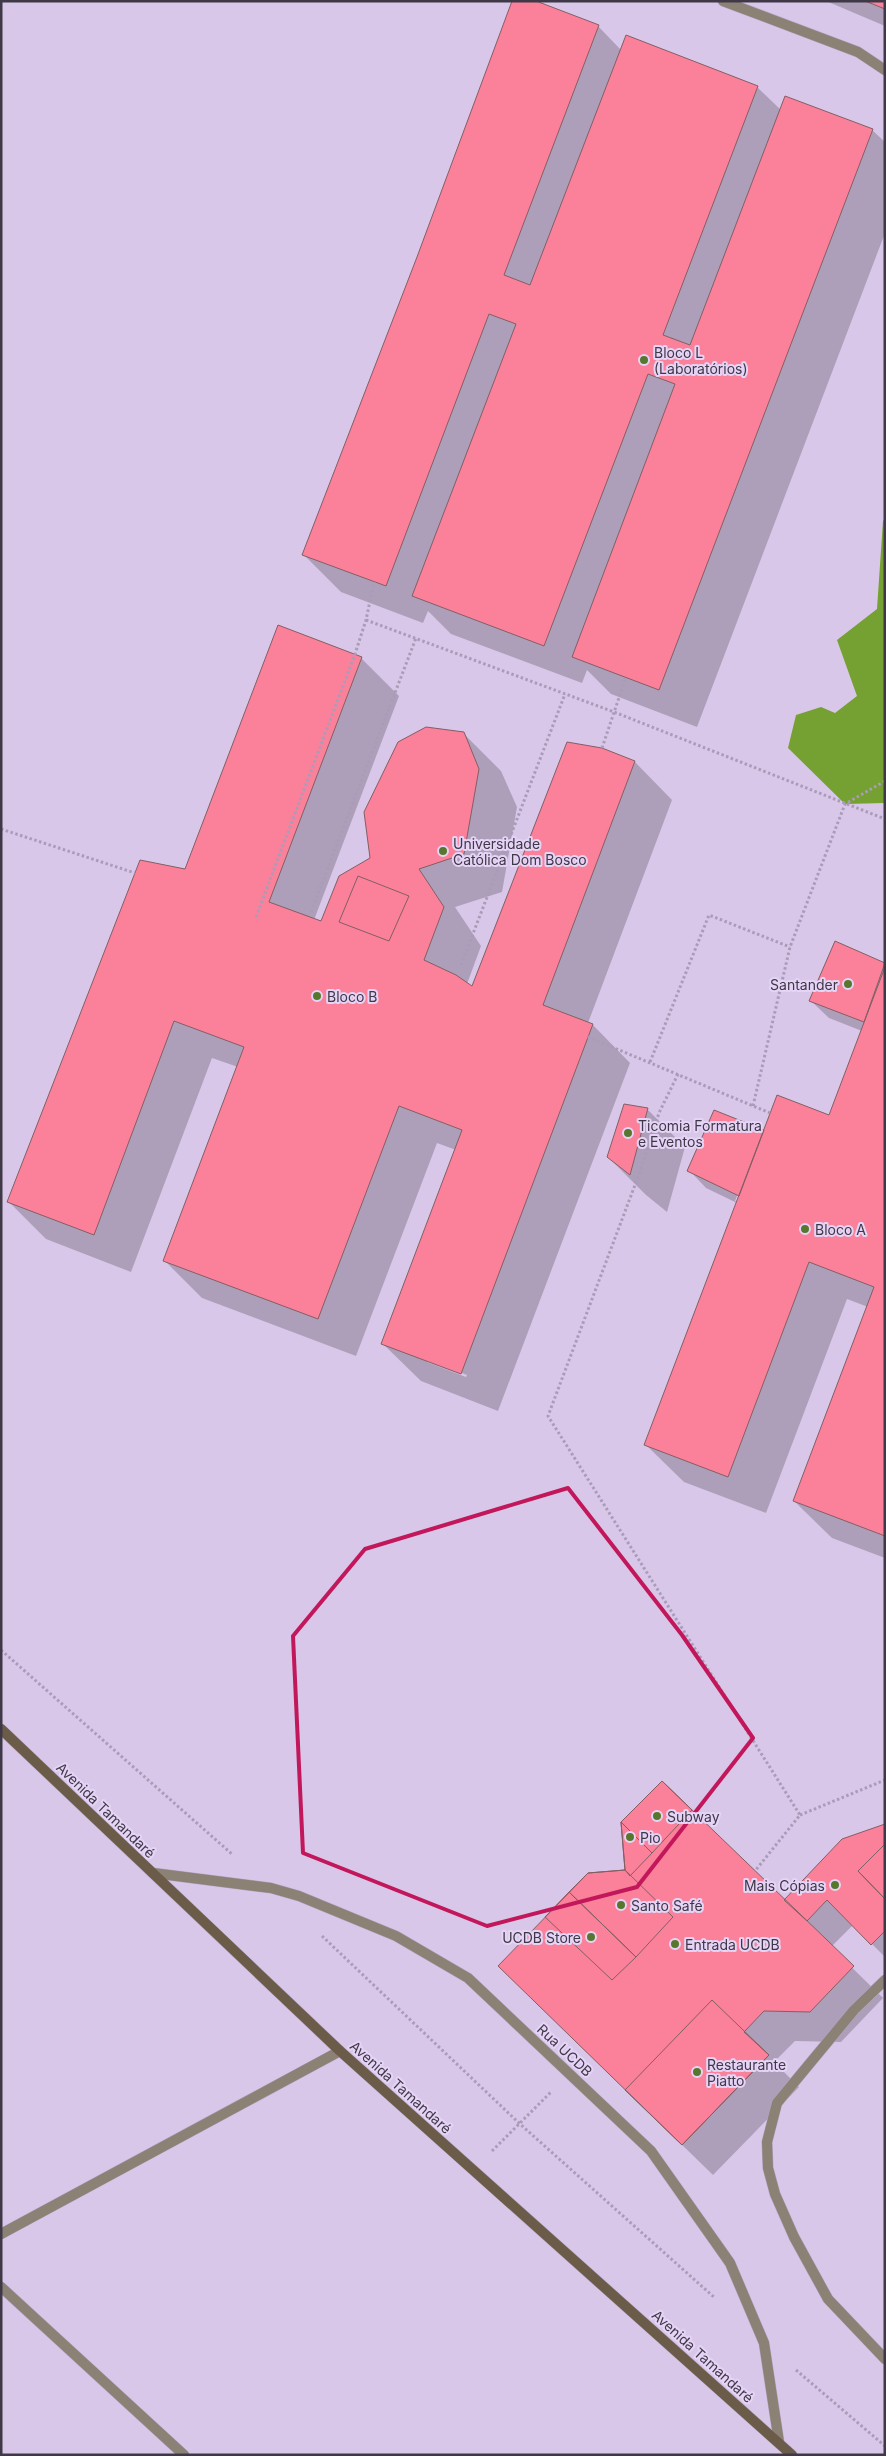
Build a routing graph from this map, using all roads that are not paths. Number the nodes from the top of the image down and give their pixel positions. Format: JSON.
{"nodes":[{"id":1,"x":723,"y":1,"type":"edge"},
{"id":2,"x":885,"y":70,"type":"edge"},
{"id":3,"x":1,"y":1729,"type":"edge"},
{"id":4,"x":153,"y":1873,"type":"junction"},
{"id":5,"x":885,"y":1980,"type":"edge"},
{"id":6,"x":340,"y":2051,"type":"junction"},
{"id":7,"x":1,"y":2234,"type":"edge"},
{"id":8,"x":1,"y":2286,"type":"edge"},
{"id":9,"x":885,"y":2359,"type":"edge"},
{"id":10,"x":779,"y":2442,"type":"junction"},
{"id":11,"x":184,"y":2455,"type":"edge"},
{"id":12,"x":792,"y":2455,"type":"edge"}],
"edges":[{"from":1,"to":2,"type":"street"},
{"from":3,"to":4,"type":"main road","name":"Avenida Tamandaré"},
{"from":4,"to":6,"type":"main road","name":"Avenida Tamandaré"},
{"from":4,"to":10,"type":"street","name":"Rua UCDB"},
{"from":5,"to":9,"type":"street"},
{"from":6,"to":7,"type":"street"},
{"from":6,"to":10,"type":"main road","name":"Avenida Tamandaré"},
{"from":8,"to":11,"type":"street"},
{"from":10,"to":12,"type":"main road","name":"Avenida Tamandaré"}]}
